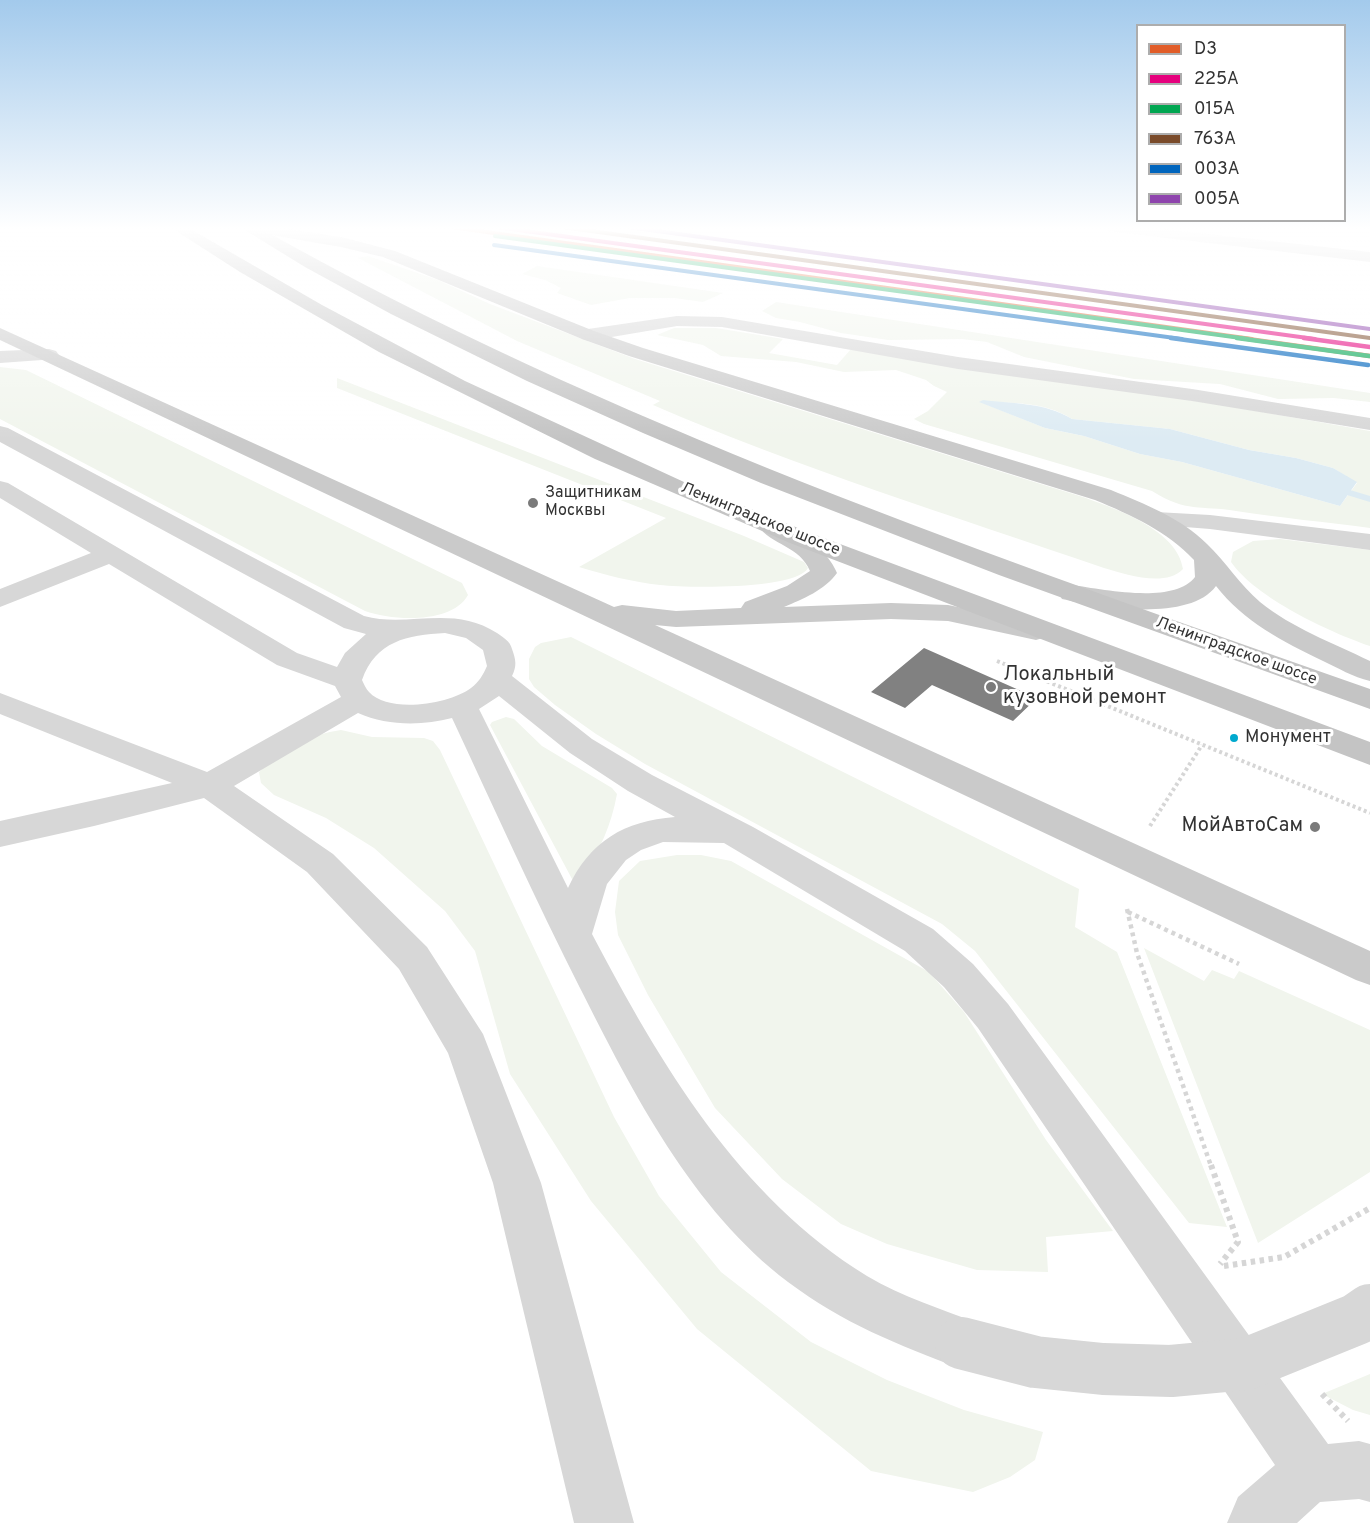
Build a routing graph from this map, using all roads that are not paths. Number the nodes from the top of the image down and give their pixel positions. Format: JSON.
{"nodes":[{"id":1,"x":296,"y":298,"type":"edge"},
{"id":2,"x":375,"y":298,"type":"edge"},
{"id":3,"x":497,"y":298,"type":"edge"},
{"id":4,"x":2,"y":335,"type":"edge"},
{"id":5,"x":588,"y":335,"type":"junction"},
{"id":6,"x":48,"y":355,"type":"junction"},
{"id":7,"x":0,"y":357,"type":"edge"},
{"id":8,"x":1370,"y":424,"type":"edge"},
{"id":9,"x":0,"y":433,"type":"edge"},
{"id":10,"x":0,"y":488,"type":"edge"},
{"id":11,"x":1156,"y":519,"type":"junction"},
{"id":12,"x":769,"y":526,"type":"junction"},
{"id":13,"x":1285,"y":532,"type":"junction"},
{"id":14,"x":1370,"y":542,"type":"edge"},
{"id":15,"x":111,"y":554,"type":"junction"},
{"id":16,"x":1207,"y":558,"type":"junction"},
{"id":17,"x":1072,"y":593,"type":"junction"},
{"id":18,"x":0,"y":598,"type":"edge"},
{"id":19,"x":596,"y":610,"type":"junction"},
{"id":20,"x":713,"y":619,"type":"junction"},
{"id":21,"x":410,"y":628,"type":"junction"},
{"id":22,"x":1069,"y":640,"type":"junction"},
{"id":23,"x":1370,"y":672,"type":"edge"},
{"id":24,"x":496,"y":678,"type":"junction"},
{"id":25,"x":353,"y":690,"type":"junction"},
{"id":26,"x":1370,"y":699,"type":"edge"},
{"id":27,"x":0,"y":703,"type":"edge"},
{"id":28,"x":462,"y":706,"type":"junction"},
{"id":29,"x":1370,"y":754,"type":"edge"},
{"id":30,"x":209,"y":785,"type":"junction"},
{"id":31,"x":0,"y":834,"type":"edge"},
{"id":32,"x":740,"y":836,"type":"junction"},
{"id":33,"x":572,"y":934,"type":"junction"},
{"id":34,"x":1370,"y":969,"type":"edge"},
{"id":35,"x":1370,"y":1310,"type":"edge"},
{"id":36,"x":1365,"y":1450,"type":"edge"},
{"id":37,"x":1315,"y":1474,"type":"junction"},
{"id":38,"x":604,"y":1523,"type":"edge"},
{"id":39,"x":1257,"y":1523,"type":"edge"}],
"edges":[{"from":1,"to":12,"type":"highway","name":"Ленинградское шоссе"},
{"from":2,"to":17,"type":"highway","name":"Ленинградское шоссе"},
{"from":3,"to":5,"type":"main road"},
{"from":4,"to":6,"type":"main road"},
{"from":5,"to":8,"type":"street"},
{"from":5,"to":11,"type":"main road"},
{"from":6,"to":7,"type":"street"},
{"from":6,"to":19,"type":"main road"},
{"from":9,"to":21,"type":"street"},
{"from":10,"to":15,"type":"street"},
{"from":11,"to":13,"type":"street"},
{"from":11,"to":16,"type":"main road"},
{"from":12,"to":20,"type":"main road"},
{"from":12,"to":22,"type":"highway","name":"Ленинградское шоссе"},
{"from":13,"to":14,"type":"street"},
{"from":13,"to":16,"type":"street"},
{"from":15,"to":18,"type":"street"},
{"from":15,"to":25,"type":"street"},
{"from":16,"to":17,"type":"main road"},
{"from":16,"to":23,"type":"main road"},
{"from":17,"to":26,"type":"highway","name":"Ленинградское шоссе"},
{"from":19,"to":20,"type":"main road"},
{"from":19,"to":34,"type":"main road"},
{"from":20,"to":22,"type":"main road"},
{"from":21,"to":24,"type":"street"},
{"from":21,"to":25,"type":"street"},
{"from":22,"to":29,"type":"highway","name":"Ленинградское шоссе"},
{"from":24,"to":28,"type":"street"},
{"from":24,"to":32,"type":"street"},
{"from":25,"to":28,"type":"street"},
{"from":25,"to":30,"type":"street"},
{"from":27,"to":30,"type":"street"},
{"from":28,"to":33,"type":"street"},
{"from":30,"to":31,"type":"street"},
{"from":30,"to":38,"type":"street"},
{"from":32,"to":33,"type":"street"},
{"from":32,"to":37,"type":"street"},
{"from":33,"to":35,"type":"street","bridge":true},
{"from":36,"to":37,"type":"street"},
{"from":37,"to":39,"type":"street"}]}
